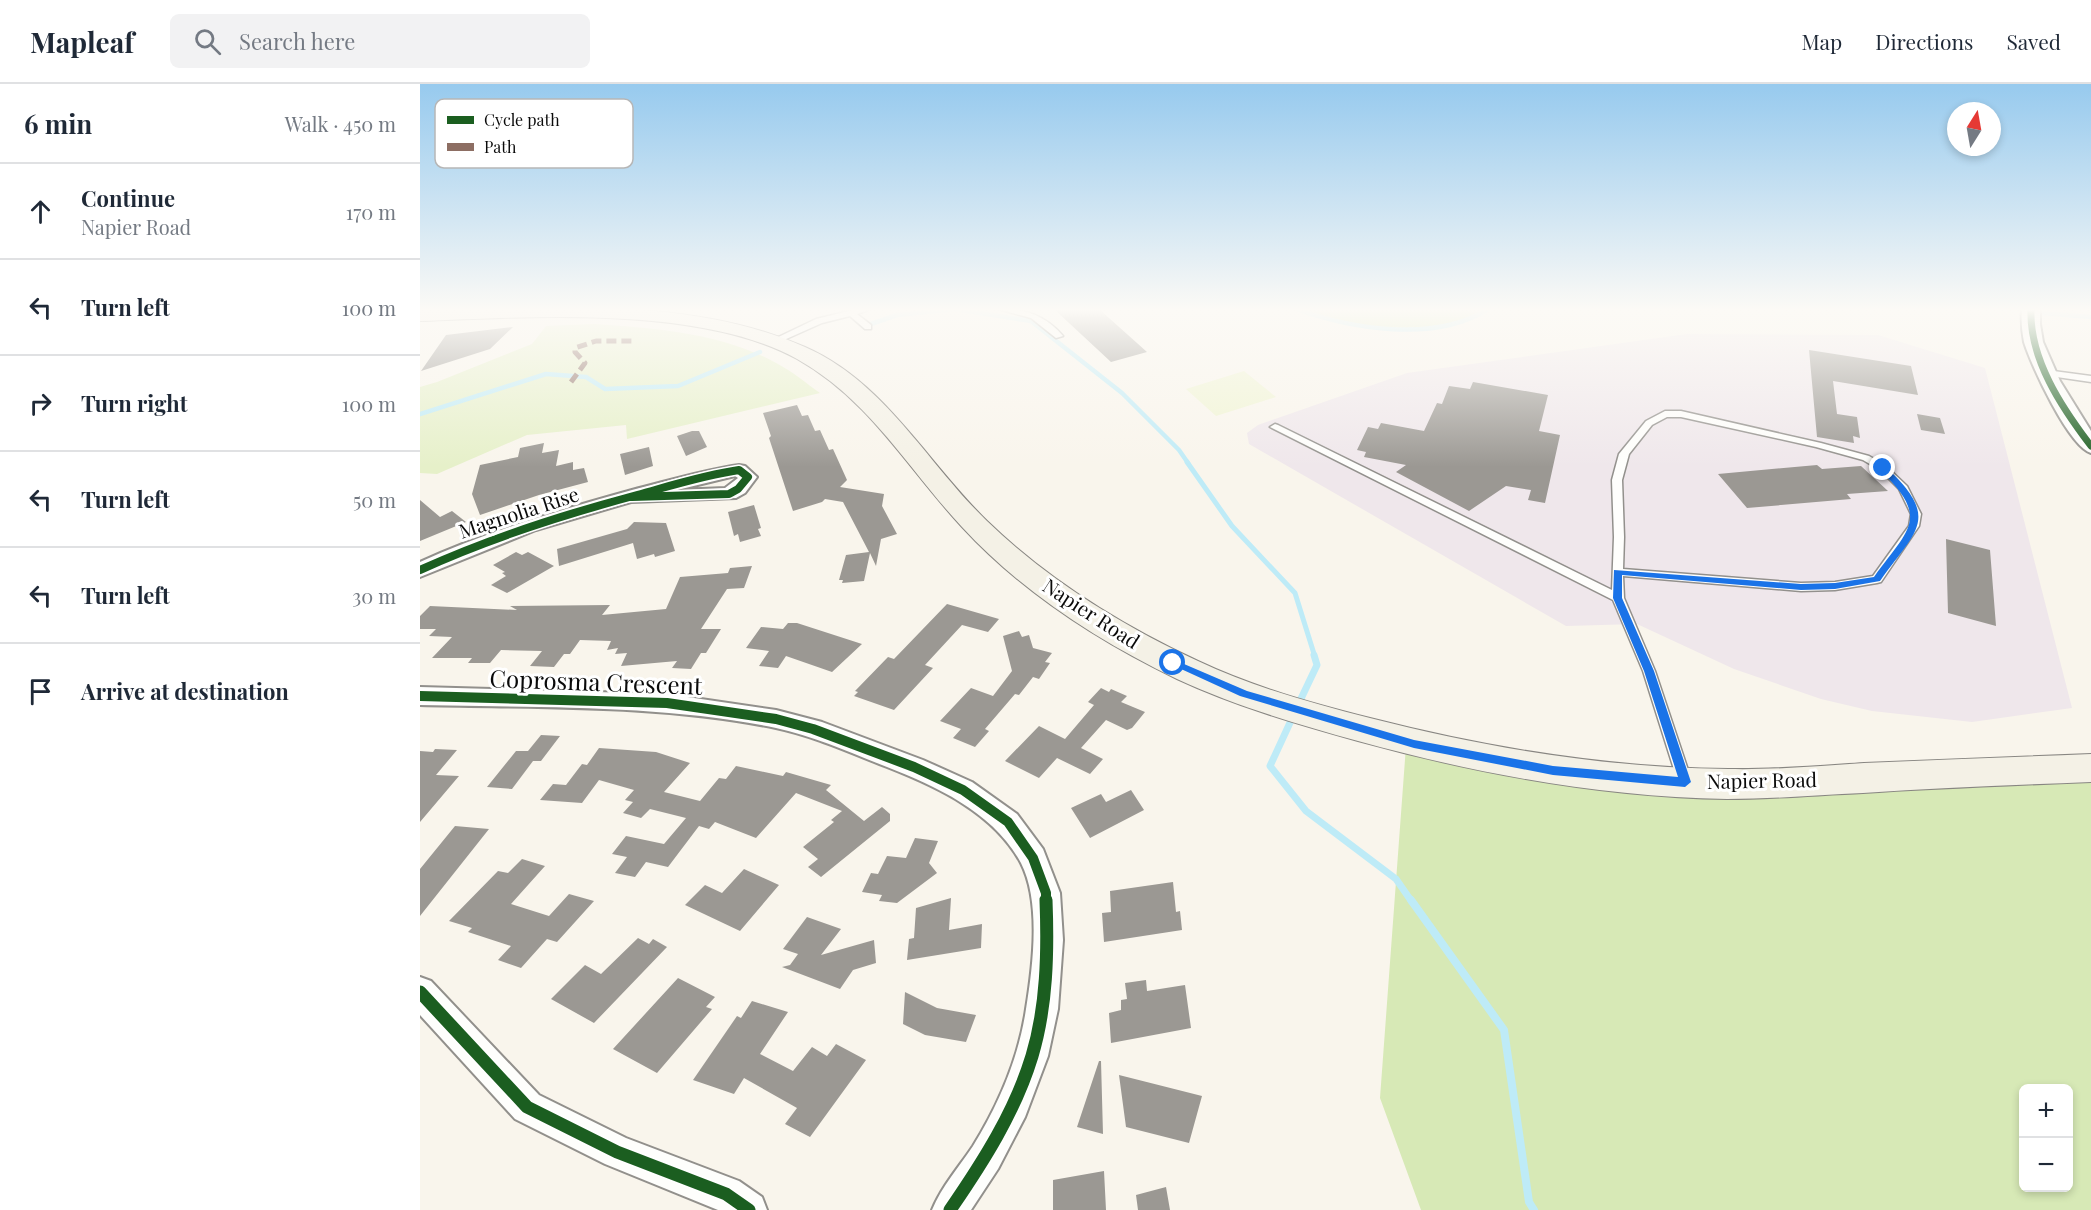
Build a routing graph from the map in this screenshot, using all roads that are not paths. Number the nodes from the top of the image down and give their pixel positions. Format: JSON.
{"nodes":[{"id":1,"x":815,"y":362,"type":"edge"},
{"id":2,"x":2041,"y":362,"type":"edge"},
{"id":3,"x":2046,"y":373,"type":"junction"},
{"id":4,"x":2091,"y":379,"type":"edge"},
{"id":5,"x":1275,"y":427,"type":"dead end"},
{"id":6,"x":2091,"y":446,"type":"edge"},
{"id":7,"x":632,"y":497,"type":"junction"},
{"id":8,"x":420,"y":570,"type":"edge"},
{"id":9,"x":1617,"y":572,"type":"junction"},
{"id":10,"x":1618,"y":598,"type":"junction"},
{"id":11,"x":420,"y":696,"type":"edge"},
{"id":12,"x":2091,"y":768,"type":"edge"},
{"id":13,"x":1685,"y":782,"type":"junction"},
{"id":14,"x":420,"y":992,"type":"edge"},
{"id":15,"x":749,"y":1210,"type":"edge"},
{"id":16,"x":950,"y":1210,"type":"edge"}],
"edges":[{"from":1,"to":13,"type":"main road","name":"Napier Road"},
{"from":2,"to":3,"type":"street"},
{"from":3,"to":4,"type":"lane"},
{"from":3,"to":6,"type":"street"},
{"from":5,"to":10,"type":"lane"},
{"from":7,"to":7,"type":"street","name":"Magnolia Rise"},
{"from":7,"to":8,"type":"street","name":"Magnolia Rise"},
{"from":9,"to":9,"type":"lane"},
{"from":9,"to":10,"type":"lane"},
{"from":10,"to":13,"type":"lane"},
{"from":11,"to":16,"type":"street","name":"Coprosma Crescent"},
{"from":12,"to":13,"type":"main road","name":"Napier Road"},
{"from":14,"to":15,"type":"street"}]}
